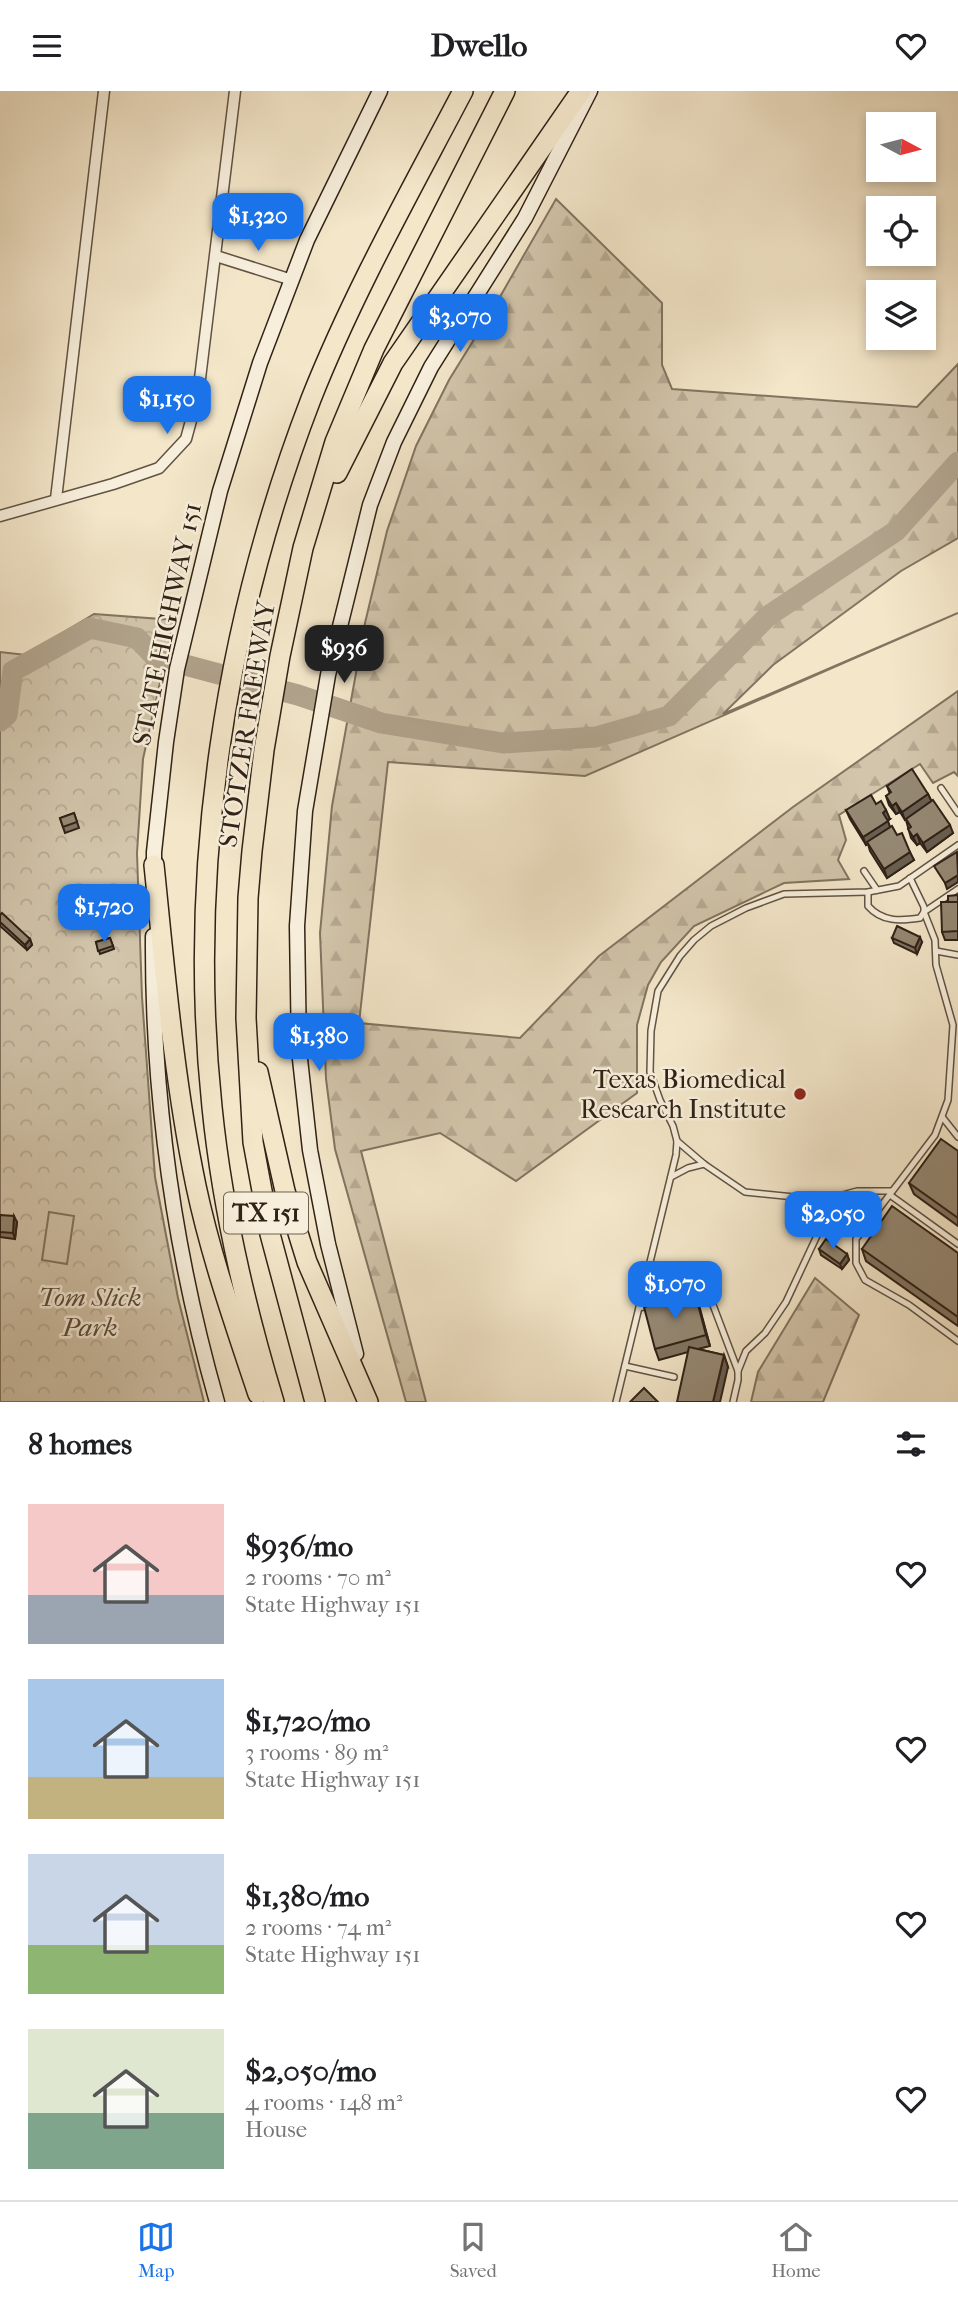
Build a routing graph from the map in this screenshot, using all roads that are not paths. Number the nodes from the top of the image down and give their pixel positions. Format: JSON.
{"nodes":[{"id":1,"x":104,"y":91,"type":"edge"},
{"id":2,"x":235,"y":91,"type":"edge"},
{"id":3,"x":380,"y":91,"type":"edge"},
{"id":4,"x":463,"y":91,"type":"edge"},
{"id":5,"x":505,"y":91,"type":"edge"},
{"id":6,"x":581,"y":91,"type":"edge"},
{"id":7,"x":590,"y":91,"type":"edge"},
{"id":8,"x":216,"y":256,"type":"junction"},
{"id":9,"x":292,"y":280,"type":"junction"},
{"id":10,"x":56,"y":499,"type":"junction"},
{"id":11,"x":0,"y":516,"type":"edge"},
{"id":12,"x":303,"y":548,"type":"junction"},
{"id":13,"x":941,"y":788,"type":"dead end"},
{"id":14,"x":958,"y":813,"type":"edge"},
{"id":15,"x":958,"y":845,"type":"edge"},
{"id":16,"x":154,"y":865,"type":"junction"},
{"id":17,"x":864,"y":871,"type":"dead end"},
{"id":18,"x":910,"y":878,"type":"junction"},
{"id":19,"x":958,"y":889,"type":"edge"},
{"id":20,"x":877,"y":890,"type":"junction"},
{"id":21,"x":868,"y":892,"type":"junction"},
{"id":22,"x":924,"y":912,"type":"junction"},
{"id":23,"x":936,"y":950,"type":"junction"},
{"id":24,"x":958,"y":955,"type":"edge"},
{"id":25,"x":246,"y":1018,"type":"junction"},
{"id":26,"x":943,"y":1118,"type":"junction"},
{"id":27,"x":958,"y":1137,"type":"edge"},
{"id":28,"x":677,"y":1140,"type":"junction"},
{"id":29,"x":704,"y":1164,"type":"junction"},
{"id":30,"x":670,"y":1178,"type":"junction"},
{"id":31,"x":891,"y":1193,"type":"junction"},
{"id":32,"x":843,"y":1195,"type":"junction"},
{"id":33,"x":958,"y":1244,"type":"edge"},
{"id":34,"x":678,"y":1300,"type":"edge"},
{"id":35,"x":665,"y":1302,"type":"edge"},
{"id":36,"x":639,"y":1308,"type":"junction"},
{"id":37,"x":958,"y":1341,"type":"edge"},
{"id":38,"x":625,"y":1366,"type":"junction"},
{"id":39,"x":738,"y":1371,"type":"junction"},
{"id":40,"x":674,"y":1377,"type":"dead end"},
{"id":41,"x":217,"y":1402,"type":"edge"},
{"id":42,"x":261,"y":1402,"type":"edge"},
{"id":43,"x":274,"y":1402,"type":"edge"},
{"id":44,"x":315,"y":1402,"type":"edge"},
{"id":45,"x":370,"y":1402,"type":"edge"},
{"id":46,"x":616,"y":1402,"type":"edge"},
{"id":47,"x":733,"y":1402,"type":"edge"}],
"edges":[{"from":1,"to":10,"type":"street"},
{"from":2,"to":8,"type":"street"},
{"from":3,"to":9,"type":"main road","name":"STATE HIGHWAY 151"},
{"from":4,"to":43,"type":"highway","name":"STOTZER FREEWAY","number":"TX 151"},
{"from":5,"to":12,"type":"highway","name":"STOTZER FREEWAY","number":"TX 151"},
{"from":6,"to":12,"type":"highway"},
{"from":7,"to":45,"type":"main road"},
{"from":8,"to":9,"type":"street"},
{"from":8,"to":10,"type":"street"},
{"from":9,"to":16,"type":"main road","name":"STATE HIGHWAY 151"},
{"from":10,"to":11,"type":"street"},
{"from":12,"to":25,"type":"highway","name":"STOTZER FREEWAY","number":"TX 151"},
{"from":13,"to":14,"type":"lane"},
{"from":15,"to":18,"type":"lane"},
{"from":16,"to":41,"type":"main road","name":"STATE HIGHWAY 151"},
{"from":16,"to":42,"type":"highway"},
{"from":17,"to":20,"type":"lane"},
{"from":18,"to":20,"type":"lane"},
{"from":18,"to":22,"type":"lane"},
{"from":19,"to":22,"type":"lane"},
{"from":20,"to":21,"type":"lane"},
{"from":21,"to":22,"type":"lane"},
{"from":21,"to":28,"type":"lane"},
{"from":22,"to":23,"type":"lane"},
{"from":23,"to":24,"type":"lane"},
{"from":23,"to":26,"type":"lane"},
{"from":25,"to":44,"type":"highway","name":"STOTZER FREEWAY","number":"TX 151"},
{"from":25,"to":45,"type":"highway"},
{"from":26,"to":27,"type":"lane"},
{"from":26,"to":31,"type":"lane"},
{"from":28,"to":29,"type":"lane"},
{"from":28,"to":30,"type":"lane"},
{"from":29,"to":30,"type":"lane"},
{"from":29,"to":32,"type":"lane"},
{"from":30,"to":36,"type":"lane"},
{"from":31,"to":32,"type":"lane"},
{"from":31,"to":33,"type":"lane"},
{"from":31,"to":37,"type":"lane"},
{"from":32,"to":39,"type":"lane"},
{"from":34,"to":39,"type":"lane"},
{"from":35,"to":36,"type":"lane"},
{"from":36,"to":38,"type":"lane"},
{"from":38,"to":40,"type":"lane"},
{"from":38,"to":46,"type":"lane"},
{"from":39,"to":47,"type":"lane"}]}
